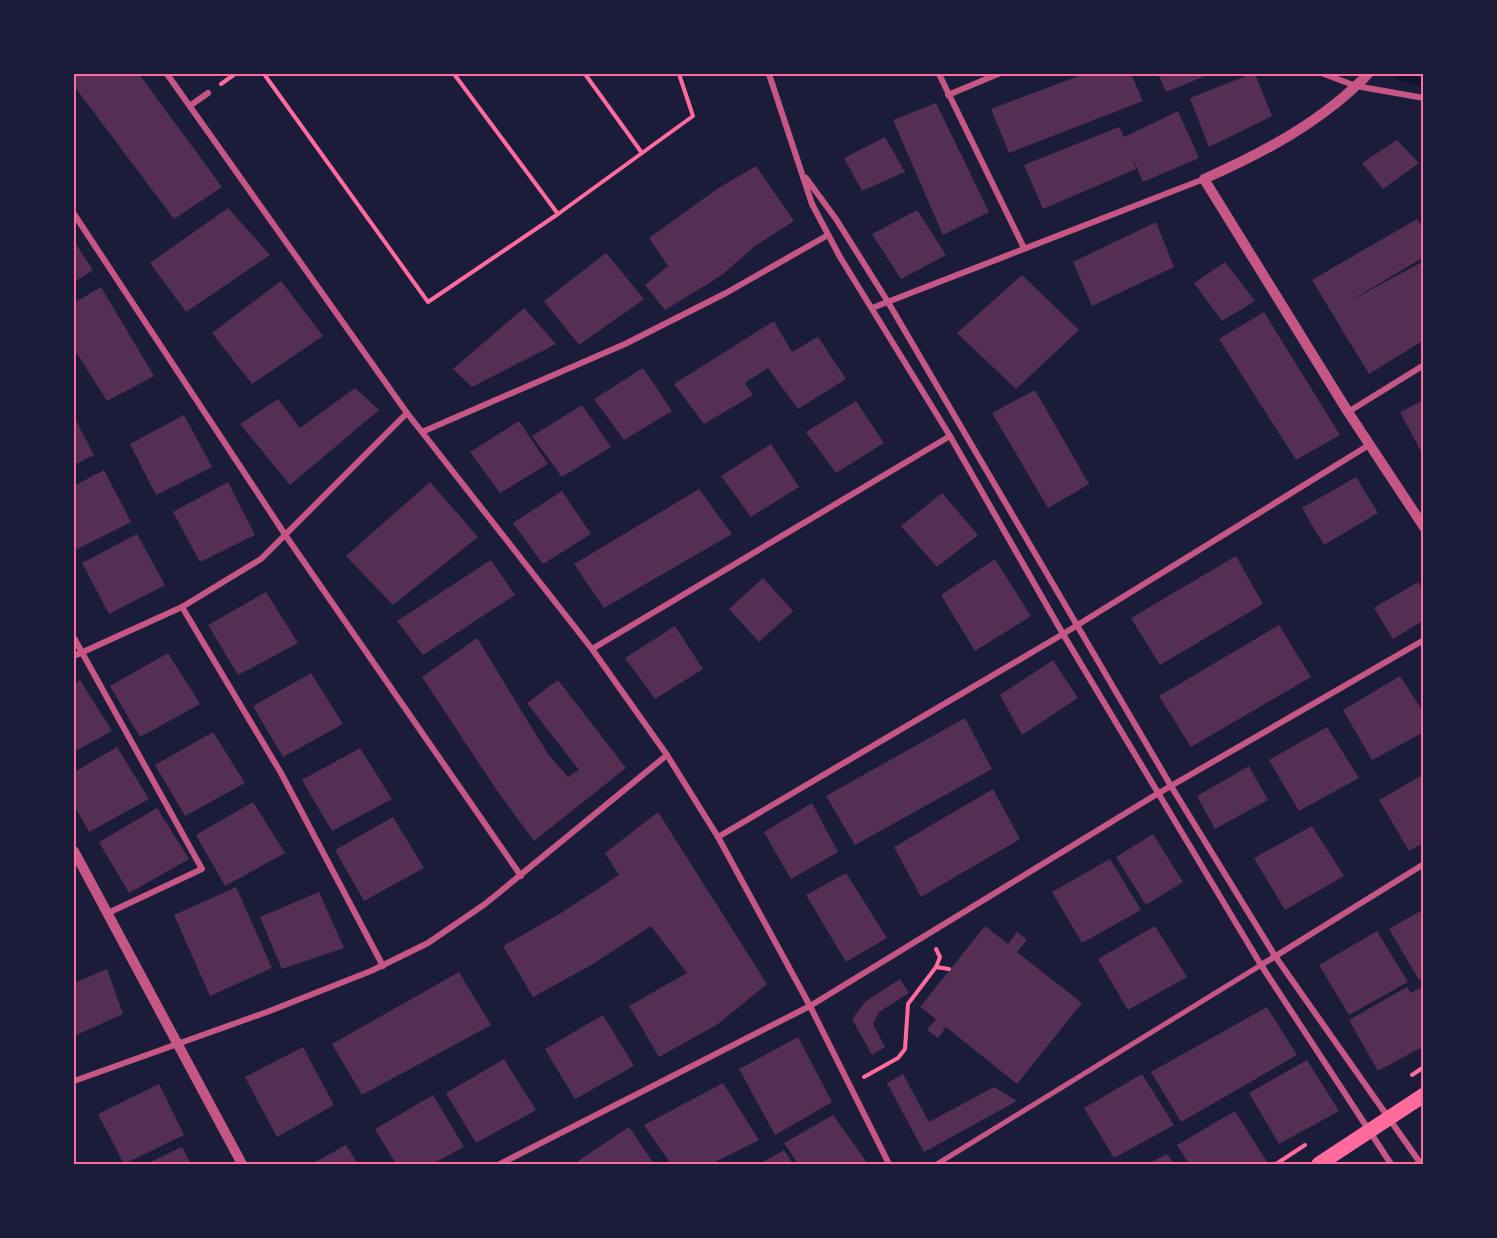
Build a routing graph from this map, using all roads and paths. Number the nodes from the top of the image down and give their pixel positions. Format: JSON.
{"nodes":[{"id":1,"x":167,"y":74,"type":"edge"},
{"id":2,"x":264,"y":74,"type":"edge"},
{"id":3,"x":454,"y":74,"type":"edge"},
{"id":4,"x":585,"y":74,"type":"edge"},
{"id":5,"x":679,"y":74,"type":"edge"},
{"id":6,"x":769,"y":74,"type":"edge"},
{"id":7,"x":939,"y":74,"type":"edge"},
{"id":8,"x":998,"y":74,"type":"edge"},
{"id":9,"x":1324,"y":74,"type":"edge"},
{"id":10,"x":1368,"y":74,"type":"edge"},
{"id":11,"x":1356,"y":86,"type":"junction"},
{"id":12,"x":208,"y":93,"type":"dead end"},
{"id":13,"x":948,"y":95,"type":"junction"},
{"id":14,"x":1424,"y":98,"type":"edge"},
{"id":15,"x":190,"y":105,"type":"junction"},
{"id":16,"x":642,"y":153,"type":"junction"},
{"id":17,"x":802,"y":173,"type":"junction"},
{"id":18,"x":1204,"y":178,"type":"junction"},
{"id":19,"x":74,"y":214,"type":"edge"},
{"id":20,"x":558,"y":214,"type":"junction"},
{"id":21,"x":828,"y":235,"type":"junction"},
{"id":22,"x":1024,"y":248,"type":"junction"},
{"id":23,"x":888,"y":302,"type":"junction"},
{"id":24,"x":873,"y":308,"type":"junction"},
{"id":25,"x":1424,"y":365,"type":"edge"},
{"id":26,"x":1348,"y":412,"type":"junction"},
{"id":27,"x":407,"y":413,"type":"junction"},
{"id":28,"x":422,"y":432,"type":"junction"},
{"id":29,"x":950,"y":436,"type":"junction"},
{"id":30,"x":1369,"y":445,"type":"junction"},
{"id":31,"x":1424,"y":527,"type":"edge"},
{"id":32,"x":286,"y":536,"type":"junction"},
{"id":33,"x":182,"y":608,"type":"junction"},
{"id":34,"x":1079,"y":624,"type":"junction"},
{"id":35,"x":1063,"y":634,"type":"junction"},
{"id":36,"x":74,"y":638,"type":"edge"},
{"id":37,"x":1424,"y":640,"type":"edge"},
{"id":38,"x":592,"y":649,"type":"junction"},
{"id":39,"x":81,"y":652,"type":"junction"},
{"id":40,"x":74,"y":656,"type":"edge"},
{"id":41,"x":667,"y":755,"type":"junction"},
{"id":42,"x":1172,"y":786,"type":"junction"},
{"id":43,"x":1157,"y":794,"type":"junction"},
{"id":44,"x":718,"y":837,"type":"junction"},
{"id":45,"x":74,"y":851,"type":"edge"},
{"id":46,"x":1424,"y":864,"type":"edge"},
{"id":47,"x":521,"y":876,"type":"junction"},
{"id":48,"x":108,"y":913,"type":"junction"},
{"id":49,"x":1275,"y":956,"type":"junction"},
{"id":50,"x":1261,"y":965,"type":"junction"},
{"id":51,"x":383,"y":966,"type":"junction"},
{"id":52,"x":949,"y":969,"type":"dead end"},
{"id":53,"x":810,"y":1006,"type":"junction"},
{"id":54,"x":176,"y":1046,"type":"junction"},
{"id":55,"x":74,"y":1081,"type":"edge"},
{"id":56,"x":850,"y":1084,"type":"junction"},
{"id":57,"x":1424,"y":1095,"type":"edge"},
{"id":58,"x":1389,"y":1118,"type":"junction"},
{"id":59,"x":1369,"y":1131,"type":"junction"},
{"id":60,"x":889,"y":1163,"type":"edge"},
{"id":61,"x":242,"y":1164,"type":"edge"},
{"id":62,"x":500,"y":1164,"type":"edge"},
{"id":63,"x":937,"y":1164,"type":"edge"},
{"id":64,"x":1319,"y":1164,"type":"edge"},
{"id":65,"x":1391,"y":1164,"type":"edge"},
{"id":66,"x":1421,"y":1164,"type":"edge"}],
"edges":[{"from":1,"to":15,"type":"street"},
{"from":2,"to":20,"type":"path"},
{"from":3,"to":20,"type":"path"},
{"from":4,"to":16,"type":"path"},
{"from":5,"to":16,"type":"path"},
{"from":6,"to":17,"type":"street"},
{"from":7,"to":13,"type":"street"},
{"from":8,"to":13,"type":"street"},
{"from":9,"to":11,"type":"street"},
{"from":10,"to":11,"type":"street"},
{"from":11,"to":14,"type":"street"},
{"from":11,"to":18,"type":"street"},
{"from":12,"to":15,"type":"street"},
{"from":13,"to":22,"type":"street"},
{"from":15,"to":27,"type":"street"},
{"from":16,"to":20,"type":"path"},
{"from":17,"to":21,"type":"street"},
{"from":17,"to":23,"type":"street"},
{"from":18,"to":22,"type":"street"},
{"from":18,"to":26,"type":"street"},
{"from":19,"to":32,"type":"street"},
{"from":21,"to":24,"type":"street"},
{"from":21,"to":28,"type":"street"},
{"from":22,"to":23,"type":"street"},
{"from":23,"to":24,"type":"street"},
{"from":23,"to":34,"type":"street"},
{"from":24,"to":29,"type":"street"},
{"from":25,"to":26,"type":"street"},
{"from":26,"to":30,"type":"street"},
{"from":27,"to":28,"type":"street"},
{"from":27,"to":32,"type":"street"},
{"from":28,"to":38,"type":"street"},
{"from":29,"to":35,"type":"street"},
{"from":29,"to":38,"type":"street"},
{"from":30,"to":31,"type":"street"},
{"from":30,"to":34,"type":"street"},
{"from":32,"to":33,"type":"street"},
{"from":32,"to":47,"type":"street"},
{"from":33,"to":39,"type":"street"},
{"from":33,"to":51,"type":"street"},
{"from":34,"to":35,"type":"street"},
{"from":34,"to":42,"type":"street"},
{"from":35,"to":43,"type":"street"},
{"from":35,"to":44,"type":"street"},
{"from":36,"to":39,"type":"street"},
{"from":37,"to":42,"type":"street"},
{"from":38,"to":41,"type":"street"},
{"from":39,"to":40,"type":"street"},
{"from":39,"to":48,"type":"street"},
{"from":41,"to":44,"type":"street"},
{"from":41,"to":47,"type":"street"},
{"from":42,"to":43,"type":"street"},
{"from":42,"to":49,"type":"street"},
{"from":43,"to":50,"type":"street"},
{"from":43,"to":53,"type":"street"},
{"from":44,"to":53,"type":"street"},
{"from":45,"to":48,"type":"street"},
{"from":46,"to":49,"type":"street"},
{"from":47,"to":51,"type":"street"},
{"from":48,"to":54,"type":"street"},
{"from":49,"to":50,"type":"street"},
{"from":49,"to":58,"type":"street"},
{"from":50,"to":59,"type":"street"},
{"from":50,"to":63,"type":"street"},
{"from":51,"to":54,"type":"street"},
{"from":52,"to":56,"type":"path"},
{"from":53,"to":56,"type":"street"},
{"from":53,"to":62,"type":"street"},
{"from":54,"to":55,"type":"street"},
{"from":54,"to":61,"type":"street"},
{"from":56,"to":60,"type":"street"},
{"from":57,"to":58,"type":"main road"},
{"from":58,"to":59,"type":"main road"},
{"from":58,"to":66,"type":"street"},
{"from":59,"to":64,"type":"main road"},
{"from":59,"to":65,"type":"street"}]}
